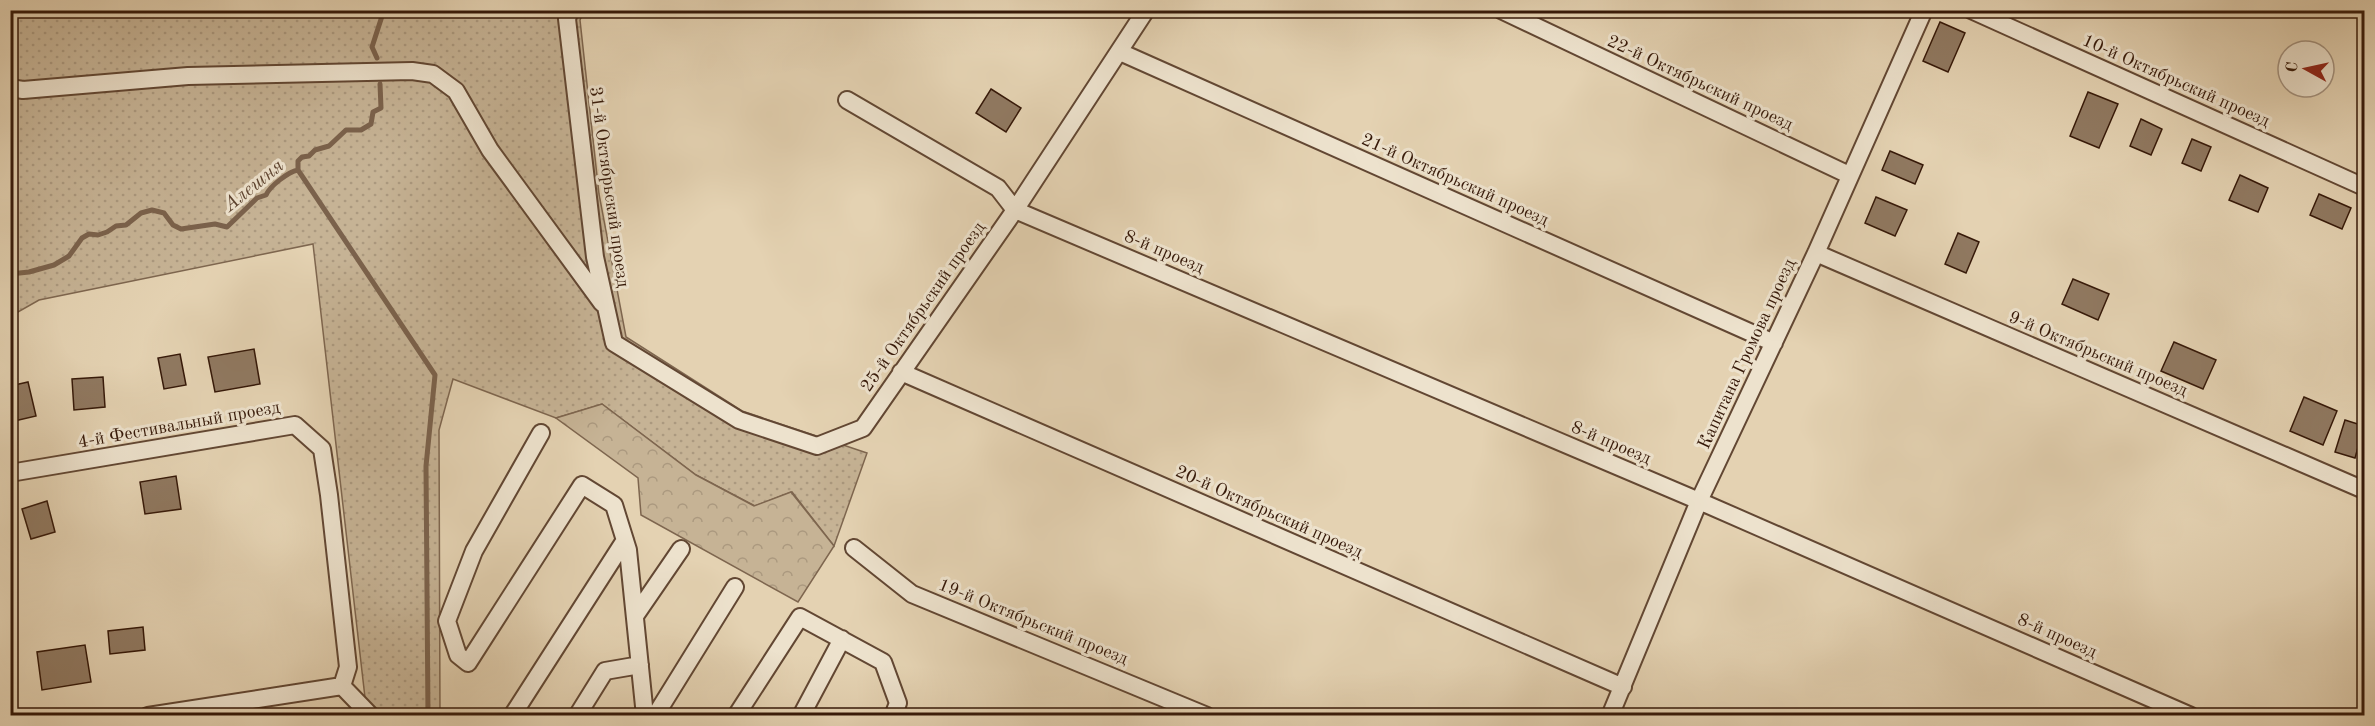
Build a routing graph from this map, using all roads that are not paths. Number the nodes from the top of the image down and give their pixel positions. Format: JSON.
{"nodes":[{"id":1,"x":570,"y":10,"type":"edge"},
{"id":2,"x":1146,"y":10,"type":"edge"},
{"id":3,"x":1501,"y":10,"type":"edge"},
{"id":4,"x":1924,"y":10,"type":"edge"},
{"id":5,"x":1971,"y":10,"type":"edge"},
{"id":6,"x":1120,"y":52,"type":"junction"},
{"id":7,"x":10,"y":88,"type":"edge"},
{"id":8,"x":847,"y":100,"type":"dead end"},
{"id":9,"x":1850,"y":175,"type":"junction"},
{"id":10,"x":2364,"y":187,"type":"edge"},
{"id":11,"x":1015,"y":210,"type":"junction"},
{"id":12,"x":1816,"y":253,"type":"junction"},
{"id":13,"x":606,"y":309,"type":"junction"},
{"id":14,"x":1774,"y":343,"type":"junction"},
{"id":15,"x":900,"y":372,"type":"junction"},
{"id":16,"x":862,"y":428,"type":"joint"},
{"id":17,"x":541,"y":433,"type":"dead end"},
{"id":18,"x":10,"y":473,"type":"edge"},
{"id":19,"x":2364,"y":490,"type":"edge"},
{"id":20,"x":1699,"y":501,"type":"junction"},
{"id":21,"x":625,"y":540,"type":"junction"},
{"id":22,"x":854,"y":548,"type":"dead end"},
{"id":23,"x":681,"y":549,"type":"dead end"},
{"id":24,"x":735,"y":587,"type":"dead end"},
{"id":25,"x":635,"y":616,"type":"junction"},
{"id":26,"x":842,"y":639,"type":"junction"},
{"id":27,"x":640,"y":665,"type":"junction"},
{"id":28,"x":342,"y":686,"type":"junction"},
{"id":29,"x":1623,"y":687,"type":"junction"},
{"id":30,"x":148,"y":716,"type":"edge"},
{"id":31,"x":371,"y":716,"type":"edge"},
{"id":32,"x":512,"y":716,"type":"edge"},
{"id":33,"x":577,"y":716,"type":"edge"},
{"id":34,"x":645,"y":716,"type":"edge"},
{"id":35,"x":655,"y":716,"type":"edge"},
{"id":36,"x":736,"y":716,"type":"edge"},
{"id":37,"x":801,"y":716,"type":"edge"},
{"id":38,"x":893,"y":716,"type":"edge"},
{"id":39,"x":1207,"y":716,"type":"edge"},
{"id":40,"x":1610,"y":716,"type":"edge"},
{"id":41,"x":2191,"y":716,"type":"edge"}],
"edges":[{"from":1,"to":13,"type":"street","name":"31-й Октябрьский проезд"},
{"from":2,"to":6,"type":"street","name":"25-й Октябрьский проезд"},
{"from":3,"to":9,"type":"street","name":"22-й Октябрьский проезд"},
{"from":4,"to":9,"type":"street","name":"Капитана Громова проезд"},
{"from":5,"to":10,"type":"street","name":"10-й Октябрьский проезд"},
{"from":6,"to":11,"type":"street","name":"25-й Октябрьский проезд"},
{"from":6,"to":14,"type":"street","name":"21-й Октябрьский проезд"},
{"from":7,"to":13,"type":"street"},
{"from":8,"to":11,"type":"street"},
{"from":9,"to":12,"type":"street","name":"Капитана Громова проезд"},
{"from":11,"to":15,"type":"street","name":"25-й Октябрьский проезд"},
{"from":11,"to":20,"type":"street","name":"8-й проезд"},
{"from":12,"to":14,"type":"street","name":"Капитана Громова проезд"},
{"from":12,"to":19,"type":"street","name":"9-й Октябрьский проезд"},
{"from":13,"to":16,"type":"street","name":"31-й Октябрьский проезд"},
{"from":14,"to":20,"type":"street","name":"Капитана Громова проезд"},
{"from":15,"to":16,"type":"street","name":"25-й Октябрьский проезд"},
{"from":15,"to":29,"type":"street","name":"20-й Октябрьский проезд"},
{"from":17,"to":21,"type":"street"},
{"from":18,"to":28,"type":"street","name":"4-й Фестивальный проезд"},
{"from":20,"to":29,"type":"street","name":"Капитана Громова проезд"},
{"from":20,"to":41,"type":"street","name":"8-й проезд"},
{"from":21,"to":25,"type":"street"},
{"from":21,"to":32,"type":"street"},
{"from":22,"to":39,"type":"street","name":"19-й Октябрьский проезд"},
{"from":23,"to":25,"type":"street"},
{"from":24,"to":35,"type":"street"},
{"from":25,"to":27,"type":"street"},
{"from":26,"to":36,"type":"street"},
{"from":26,"to":37,"type":"street"},
{"from":26,"to":38,"type":"street"},
{"from":27,"to":33,"type":"street"},
{"from":27,"to":34,"type":"street"},
{"from":28,"to":30,"type":"street"},
{"from":28,"to":31,"type":"street"},
{"from":29,"to":40,"type":"street","name":"Капитана Громова проезд"}]}
